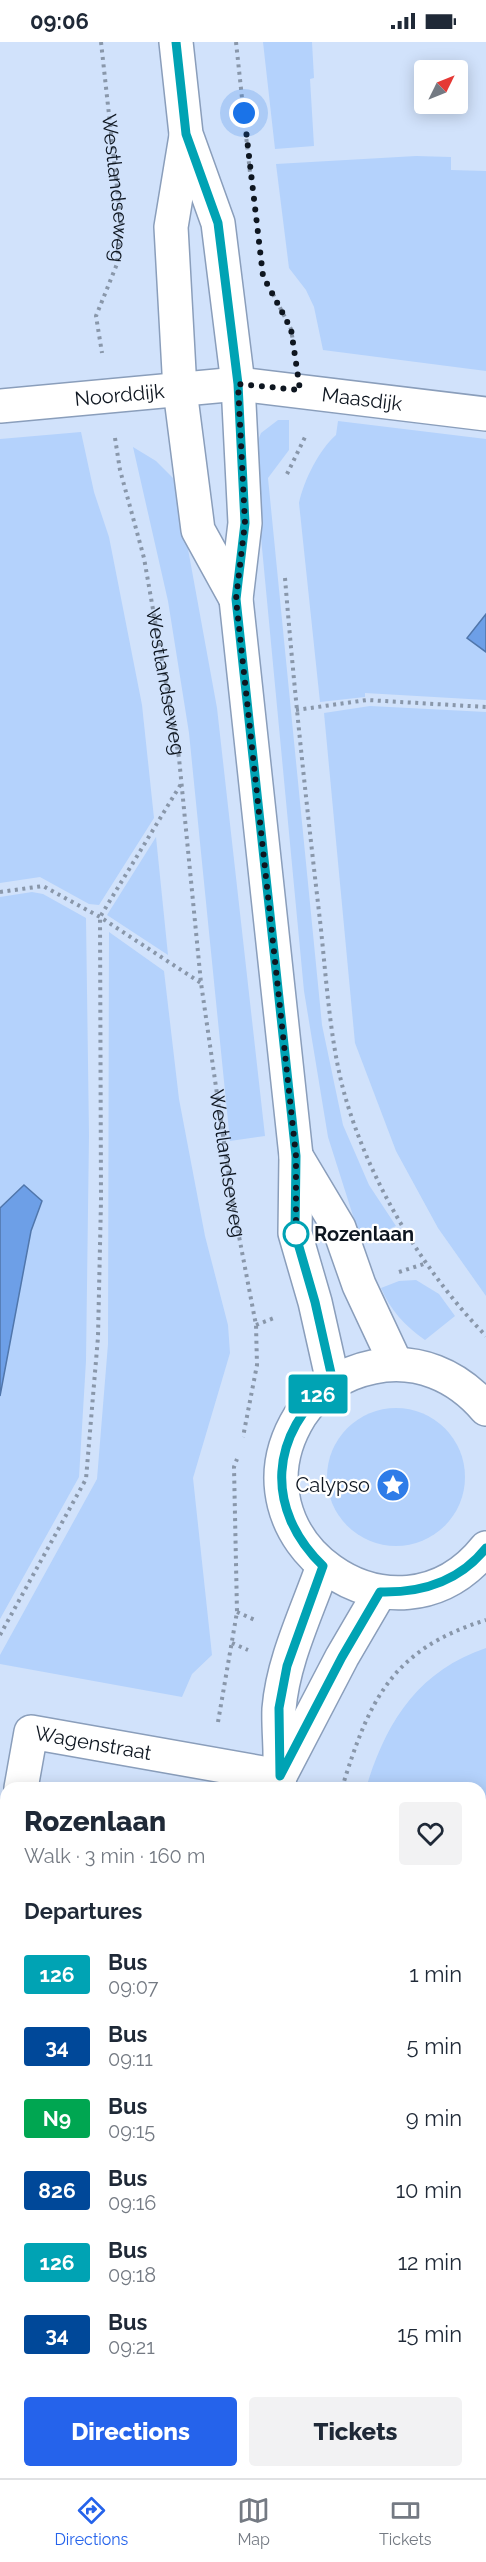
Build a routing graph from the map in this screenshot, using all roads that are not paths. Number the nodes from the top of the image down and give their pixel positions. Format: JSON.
{"nodes":[{"id":1,"x":176,"y":42,"type":"edge"},
{"id":2,"x":186,"y":134,"type":"junction"},
{"id":3,"x":238,"y":384,"type":"junction"},
{"id":4,"x":180,"y":390,"type":"junction"},
{"id":5,"x":0,"y":406,"type":"edge"},
{"id":6,"x":486,"y":414,"type":"edge"},
{"id":7,"x":236,"y":599,"type":"junction"},
{"id":8,"x":296,"y":1156,"type":"junction"},
{"id":9,"x":396,"y":1364,"type":"junction"},
{"id":10,"x":333,"y":1382,"type":"junction"},
{"id":11,"x":486,"y":1409,"type":"edge"},
{"id":12,"x":486,"y":1548,"type":"edge"},
{"id":13,"x":323,"y":1566,"type":"junction"},
{"id":14,"x":380,"y":1592,"type":"junction"},
{"id":15,"x":22,"y":1782,"type":"edge"},
{"id":16,"x":279,"y":1782,"type":"edge"}],
"edges":[{"from":1,"to":2,"type":"street"},
{"from":2,"to":3,"type":"street"},
{"from":2,"to":4,"type":"street"},
{"from":3,"to":4,"type":"street","name":"Noorddijk"},
{"from":3,"to":6,"type":"street","name":"Maasdijk"},
{"from":3,"to":7,"type":"street"},
{"from":4,"to":5,"type":"street","name":"Noorddijk"},
{"from":4,"to":7,"type":"street"},
{"from":7,"to":8,"type":"street"},
{"from":8,"to":9,"type":"street"},
{"from":8,"to":10,"type":"street"},
{"from":9,"to":10,"type":"street"},
{"from":9,"to":11,"type":"street"},
{"from":10,"to":13,"type":"street"},
{"from":12,"to":14,"type":"street"},
{"from":13,"to":14,"type":"street"},
{"from":13,"to":16,"type":"street"},
{"from":14,"to":16,"type":"street"},
{"from":15,"to":16,"type":"street","name":"Wagenstraat"}]}
